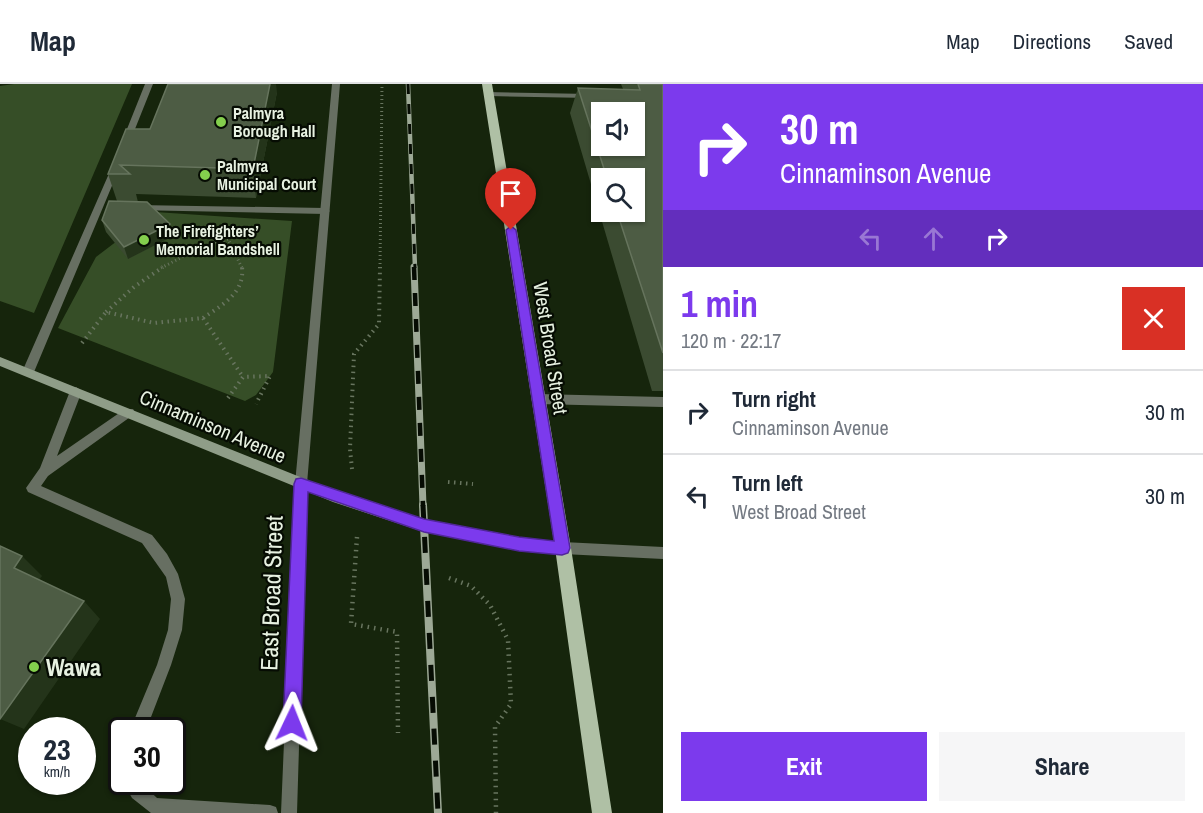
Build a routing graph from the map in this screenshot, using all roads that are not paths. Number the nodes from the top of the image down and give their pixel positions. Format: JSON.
{"nodes":[{"id":1,"x":149,"y":84,"type":"edge"},
{"id":2,"x":336,"y":84,"type":"edge"},
{"id":3,"x":488,"y":89,"type":"edge"},
{"id":4,"x":595,"y":96,"type":"edge"},
{"id":5,"x":122,"y":153,"type":"edge"},
{"id":6,"x":117,"y":164,"type":"edge"},
{"id":7,"x":100,"y":208,"type":"junction"},
{"id":8,"x":112,"y":208,"type":"edge"},
{"id":9,"x":124,"y":208,"type":"edge"},
{"id":10,"x":325,"y":211,"type":"junction"},
{"id":11,"x":0,"y":361,"type":"edge"},
{"id":12,"x":28,"y":372,"type":"junction"},
{"id":13,"x":76,"y":391,"type":"junction"},
{"id":14,"x":538,"y":399,"type":"junction"},
{"id":15,"x":663,"y":402,"type":"edge"},
{"id":16,"x":129,"y":412,"type":"junction"},
{"id":17,"x":45,"y":472,"type":"junction"},
{"id":18,"x":301,"y":484,"type":"junction"},
{"id":19,"x":562,"y":548,"type":"junction"},
{"id":20,"x":663,"y":553,"type":"edge"},
{"id":21,"x":143,"y":717,"type":"edge"},
{"id":22,"x":141,"y":795,"type":"edge"},
{"id":23,"x":270,"y":813,"type":"edge"},
{"id":24,"x":289,"y":813,"type":"edge"},
{"id":25,"x":602,"y":813,"type":"edge"}],
"edges":[{"from":1,"to":5,"type":"street"},
{"from":2,"to":10,"type":"street"},
{"from":3,"to":4,"type":"street"},
{"from":3,"to":14,"type":"main road","name":"West Broad Street"},
{"from":6,"to":7,"type":"street"},
{"from":7,"to":8,"type":"street"},
{"from":7,"to":12,"type":"street"},
{"from":9,"to":10,"type":"street"},
{"from":10,"to":18,"type":"street"},
{"from":11,"to":12,"type":"main road","name":"Cinnaminson Avenue"},
{"from":12,"to":13,"type":"main road","name":"Cinnaminson Avenue"},
{"from":13,"to":16,"type":"main road","name":"Cinnaminson Avenue"},
{"from":13,"to":17,"type":"street"},
{"from":14,"to":15,"type":"street"},
{"from":14,"to":19,"type":"main road","name":"West Broad Street"},
{"from":16,"to":17,"type":"street"},
{"from":16,"to":18,"type":"main road","name":"Cinnaminson Avenue"},
{"from":17,"to":21,"type":"street"},
{"from":18,"to":19,"type":"main road","name":"Cinnaminson Avenue"},
{"from":18,"to":24,"type":"street","name":"East Broad Street"},
{"from":19,"to":20,"type":"street","name":"Cinnaminson Avenue"},
{"from":19,"to":25,"type":"main road"},
{"from":22,"to":23,"type":"street"}]}
